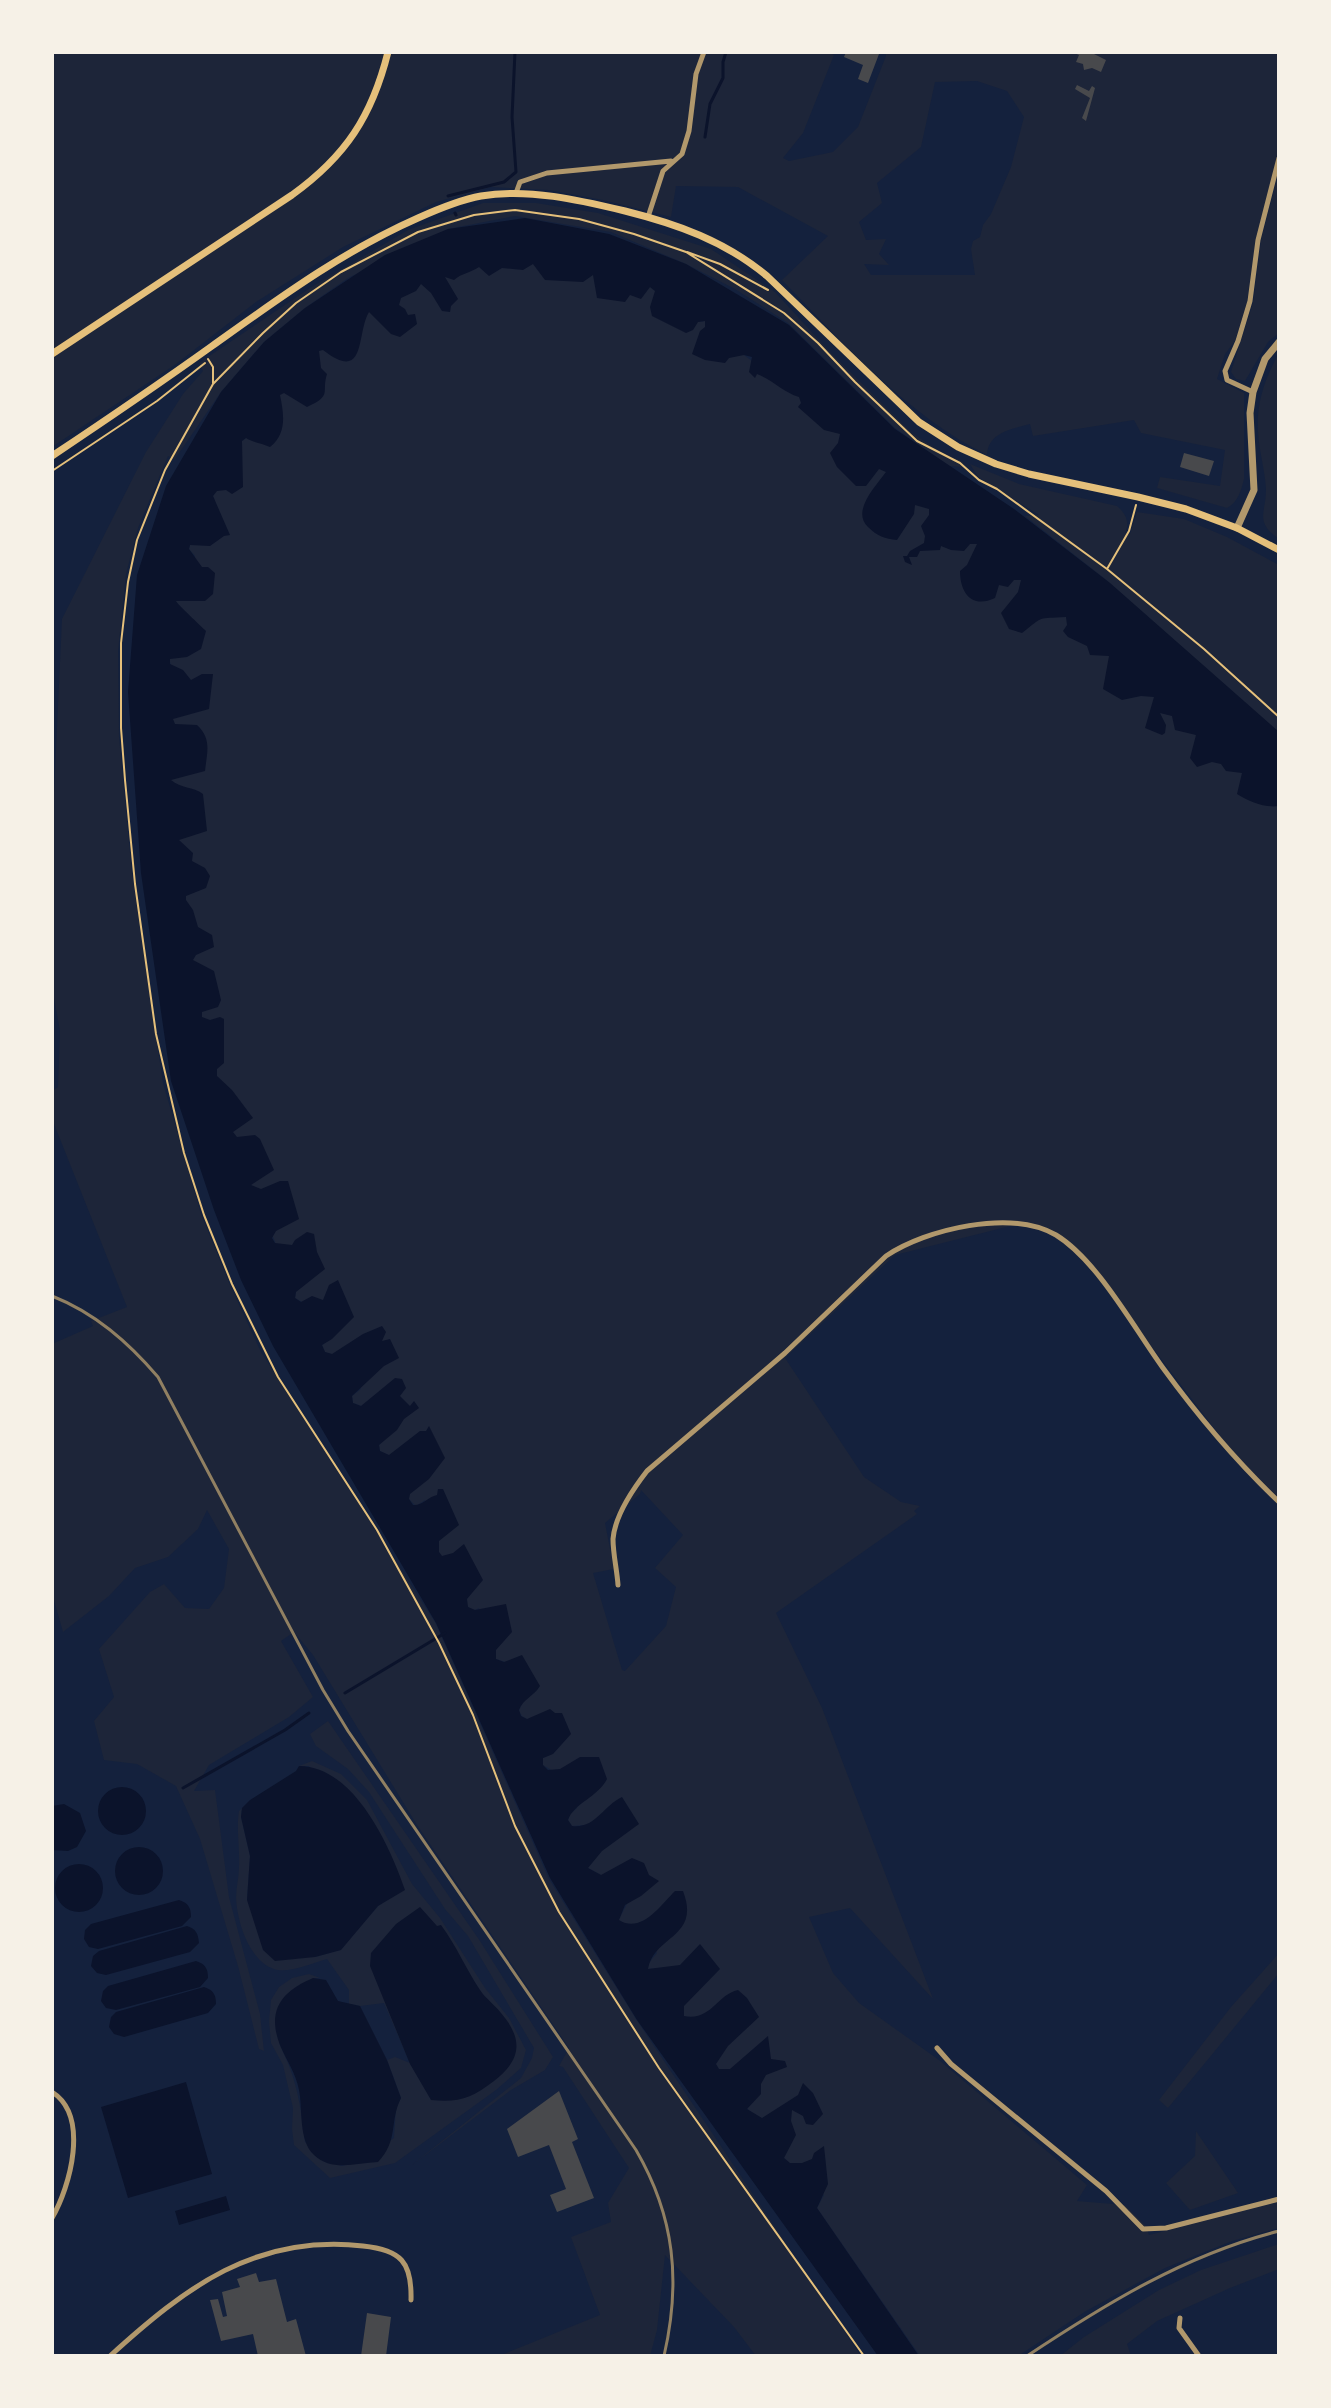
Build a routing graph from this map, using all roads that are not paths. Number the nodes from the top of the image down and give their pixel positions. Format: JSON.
{"nodes":[{"id":1,"x":388,"y":52,"type":"edge"},
{"id":2,"x":704,"y":52,"type":"edge"},
{"id":3,"x":1279,"y":158,"type":"edge"},
{"id":4,"x":671,"y":161,"type":"junction"},
{"id":5,"x":516,"y":193,"type":"junction"},
{"id":6,"x":648,"y":217,"type":"junction"},
{"id":7,"x":1279,"y":342,"type":"edge"},
{"id":8,"x":52,"y":354,"type":"edge"},
{"id":9,"x":1253,"y":392,"type":"junction"},
{"id":10,"x":52,"y":456,"type":"edge"},
{"id":11,"x":1237,"y":528,"type":"junction"},
{"id":12,"x":1279,"y":550,"type":"edge"},
{"id":13,"x":1279,"y":1502,"type":"edge"},
{"id":14,"x":618,"y":1585,"type":"dead end"},
{"id":15,"x":937,"y":2048,"type":"dead end"},
{"id":16,"x":52,"y":2092,"type":"edge"},
{"id":17,"x":1279,"y":2199,"type":"edge"},
{"id":18,"x":52,"y":2218,"type":"edge"},
{"id":19,"x":411,"y":2300,"type":"dead end"},
{"id":20,"x":1180,"y":2318,"type":"dead end"},
{"id":21,"x":110,"y":2356,"type":"edge"},
{"id":22,"x":1199,"y":2356,"type":"edge"}],
"edges":[{"from":1,"to":8,"type":"main road"},
{"from":2,"to":4,"type":"street"},
{"from":3,"to":9,"type":"street"},
{"from":4,"to":5,"type":"street"},
{"from":4,"to":6,"type":"street"},
{"from":5,"to":6,"type":"main road"},
{"from":5,"to":10,"type":"main road"},
{"from":6,"to":11,"type":"main road"},
{"from":7,"to":9,"type":"street"},
{"from":9,"to":11,"type":"street"},
{"from":11,"to":12,"type":"main road"},
{"from":13,"to":14,"type":"street"},
{"from":15,"to":17,"type":"street"},
{"from":16,"to":18,"type":"street"},
{"from":19,"to":21,"type":"street"},
{"from":20,"to":22,"type":"street"}]}
